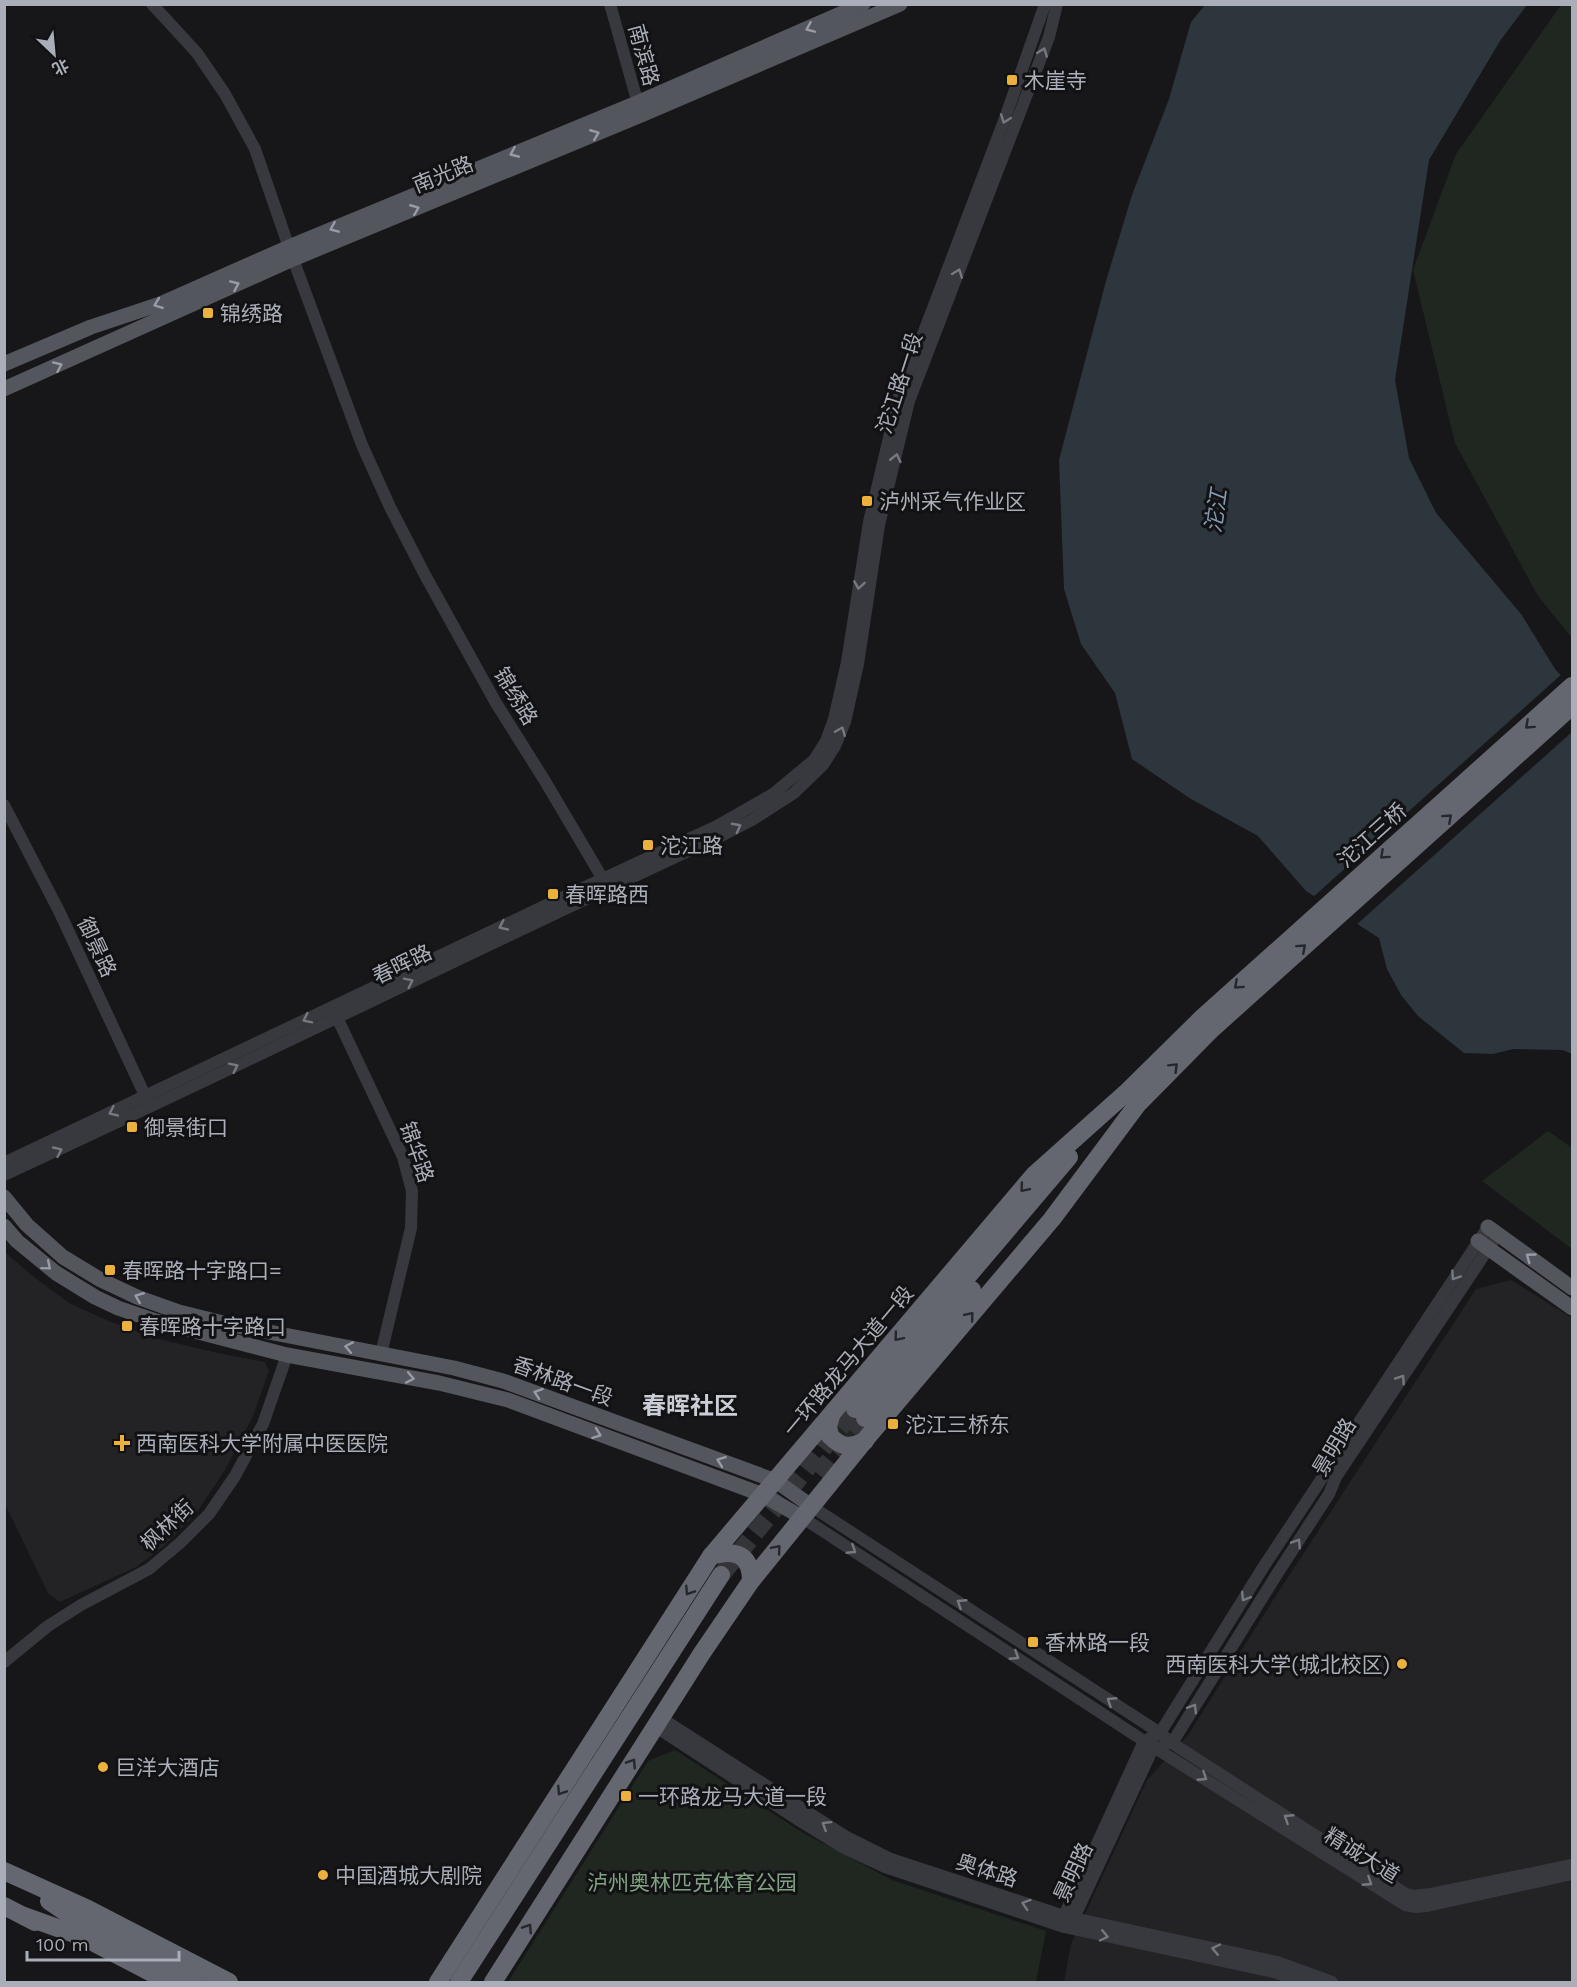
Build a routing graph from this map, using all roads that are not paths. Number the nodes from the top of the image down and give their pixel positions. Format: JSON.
{"nodes":[{"id":1,"x":152,"y":4,"type":"edge"},
{"id":2,"x":610,"y":4,"type":"edge"},
{"id":3,"x":863,"y":4,"type":"edge"},
{"id":4,"x":900,"y":4,"type":"edge"},
{"id":5,"x":1045,"y":4,"type":"edge"},
{"id":6,"x":1057,"y":4,"type":"edge"},
{"id":7,"x":639,"y":109,"type":"junction"},
{"id":8,"x":291,"y":253,"type":"junction"},
{"id":9,"x":4,"y":364,"type":"edge"},
{"id":10,"x":4,"y":389,"type":"edge"},
{"id":11,"x":1572,"y":686,"type":"edge"},
{"id":12,"x":1572,"y":706,"type":"edge"},
{"id":13,"x":805,"y":776,"type":"junction"},
{"id":14,"x":4,"y":805,"type":"edge"},
{"id":15,"x":606,"y":883,"type":"junction"},
{"id":16,"x":332,"y":1013,"type":"junction"},
{"id":17,"x":1207,"y":1023,"type":"junction"},
{"id":18,"x":1132,"y":1098,"type":"junction"},
{"id":19,"x":149,"y":1102,"type":"junction"},
{"id":20,"x":4,"y":1163,"type":"edge"},
{"id":21,"x":4,"y":1175,"type":"edge"},
{"id":22,"x":4,"y":1197,"type":"edge"},
{"id":23,"x":4,"y":1226,"type":"edge"},
{"id":24,"x":1493,"y":1230,"type":"joint"},
{"id":25,"x":1483,"y":1244,"type":"junction"},
{"id":26,"x":1572,"y":1288,"type":"edge"},
{"id":27,"x":1572,"y":1308,"type":"edge"},
{"id":28,"x":378,"y":1353,"type":"junction"},
{"id":29,"x":287,"y":1355,"type":"junction"},
{"id":30,"x":860,"y":1413,"type":"tunnel mouth"},
{"id":31,"x":831,"y":1416,"type":"junction"},
{"id":32,"x":865,"y":1440,"type":"junction"},
{"id":33,"x":776,"y":1481,"type":"junction"},
{"id":34,"x":763,"y":1495,"type":"junction"},
{"id":35,"x":807,"y":1512,"type":"junction"},
{"id":36,"x":711,"y":1556,"type":"junction"},
{"id":37,"x":751,"y":1581,"type":"junction"},
{"id":38,"x":4,"y":1662,"type":"edge"},
{"id":39,"x":658,"y":1722,"type":"junction"},
{"id":40,"x":1160,"y":1733,"type":"junction"},
{"id":41,"x":1149,"y":1743,"type":"junction"},
{"id":42,"x":1172,"y":1743,"type":"junction"},
{"id":43,"x":1572,"y":1864,"type":"edge"},
{"id":44,"x":4,"y":1872,"type":"edge"},
{"id":45,"x":1572,"y":1874,"type":"edge"},
{"id":46,"x":4,"y":1906,"type":"edge"},
{"id":47,"x":24,"y":1916,"type":"junction"},
{"id":48,"x":1067,"y":1921,"type":"junction"},
{"id":49,"x":458,"y":1953,"type":"junction"},
{"id":50,"x":194,"y":1981,"type":"edge"},
{"id":51,"x":495,"y":1981,"type":"edge"},
{"id":52,"x":143,"y":1983,"type":"edge"},
{"id":53,"x":170,"y":1983,"type":"edge"},
{"id":54,"x":229,"y":1983,"type":"edge"},
{"id":55,"x":428,"y":1983,"type":"edge"},
{"id":56,"x":438,"y":1983,"type":"edge"},
{"id":57,"x":459,"y":1983,"type":"edge"},
{"id":58,"x":471,"y":1983,"type":"edge"},
{"id":59,"x":1304,"y":1983,"type":"edge"},
{"id":60,"x":1332,"y":1983,"type":"edge"}],
"edges":[{"from":1,"to":8,"type":"street","name":"锦绣路"},
{"from":2,"to":7,"type":"street","name":"南滨路"},
{"from":3,"to":7,"type":"main road","name":"南光路","one_way":true},
{"from":4,"to":7,"type":"main road","name":"南光路"},
{"from":5,"to":13,"type":"street","name":"沱江路一段","one_way":true},
{"from":13,"to":6,"type":"street","name":"沱江路一段","one_way":true},
{"from":7,"to":8,"type":"main road","name":"南光路"},
{"from":8,"to":9,"type":"main road","name":"南光路","one_way":true},
{"from":10,"to":8,"type":"main road","name":"南光路","one_way":true},
{"from":8,"to":15,"type":"street","name":"锦绣路"},
{"from":11,"to":17,"type":"highway","name":"沱江三桥","one_way":true},
{"from":17,"to":12,"type":"highway","name":"沱江三桥","one_way":true},
{"from":13,"to":15,"type":"street","name":"春晖路"},
{"from":14,"to":19,"type":"street","name":"御景路"},
{"from":15,"to":16,"type":"street","name":"春晖路"},
{"from":16,"to":19,"type":"street","name":"春晖路"},
{"from":16,"to":28,"type":"street","name":"锦华路"},
{"from":17,"to":18,"type":"highway","name":"一环路龙马大道一段"},
{"from":18,"to":30,"type":"highway"},
{"from":18,"to":31,"type":"highway","name":"一环路龙马大道一段","one_way":true},
{"from":32,"to":18,"type":"highway","name":"一环路龙马大道一段","one_way":true},
{"from":19,"to":20,"type":"street","name":"春晖路","one_way":true},
{"from":21,"to":19,"type":"street","name":"春晖路","one_way":true},
{"from":28,"to":22,"type":"main road","name":"香林路一段","one_way":true},
{"from":23,"to":29,"type":"main road","name":"香林路一段","one_way":true},
{"from":24,"to":25,"type":"street","name":"景明路"},
{"from":26,"to":24,"type":"main road","one_way":true},
{"from":25,"to":27,"type":"main road"},
{"from":25,"to":40,"type":"street","name":"景明路","one_way":true},
{"from":42,"to":25,"type":"street","name":"景明路","one_way":true},
{"from":33,"to":28,"type":"main road","name":"香林路一段","one_way":true},
{"from":29,"to":34,"type":"main road","name":"香林路一段","one_way":true},
{"from":29,"to":38,"type":"street","name":"枫林街"},
{"from":31,"to":32,"type":"highway"},
{"from":31,"to":33,"type":"highway","name":"一环路龙马大道一段"},
{"from":32,"to":35,"type":"highway","name":"一环路龙马大道一段"},
{"from":33,"to":34,"type":"highway","name":"一环路龙马大道一段"},
{"from":33,"to":35,"type":"main road","name":"香林路一段"},
{"from":34,"to":35,"type":"main road","name":"香林路一段"},
{"from":34,"to":36,"type":"highway","name":"一环路龙马大道一段"},
{"from":37,"to":35,"type":"highway","name":"一环路龙马大道一段","one_way":true},
{"from":40,"to":35,"type":"street","name":"香林路一段","one_way":true},
{"from":35,"to":41,"type":"street","name":"香林路一段","one_way":true},
{"from":36,"to":37,"type":"highway"},
{"from":36,"to":49,"type":"highway","name":"一环路龙马大道一段","one_way":true},
{"from":37,"to":39,"type":"highway","name":"一环路龙马大道一段"},
{"from":39,"to":48,"type":"street","name":"奥体路"},
{"from":51,"to":39,"type":"highway","name":"一环路龙马大道一段","one_way":true},
{"from":40,"to":41,"type":"street"},
{"from":40,"to":42,"type":"street","name":"香林路一段"},
{"from":41,"to":42,"type":"street"},
{"from":41,"to":45,"type":"street","name":"精诚大道","one_way":true},
{"from":41,"to":48,"type":"street","name":"景明路"},
{"from":43,"to":42,"type":"street","name":"精诚大道","one_way":true},
{"from":44,"to":50,"type":"highway"},
{"from":44,"to":54,"type":"highway"},
{"from":46,"to":47,"type":"highway"},
{"from":47,"to":52,"type":"highway"},
{"from":47,"to":53,"type":"highway"},
{"from":48,"to":59,"type":"street","name":"奥体路","one_way":true},
{"from":60,"to":48,"type":"street","name":"奥体路","one_way":true},
{"from":49,"to":55,"type":"highway"},
{"from":49,"to":56,"type":"highway","name":"一环路龙马大道一段"},
{"from":57,"to":58,"type":"highway"}]}
